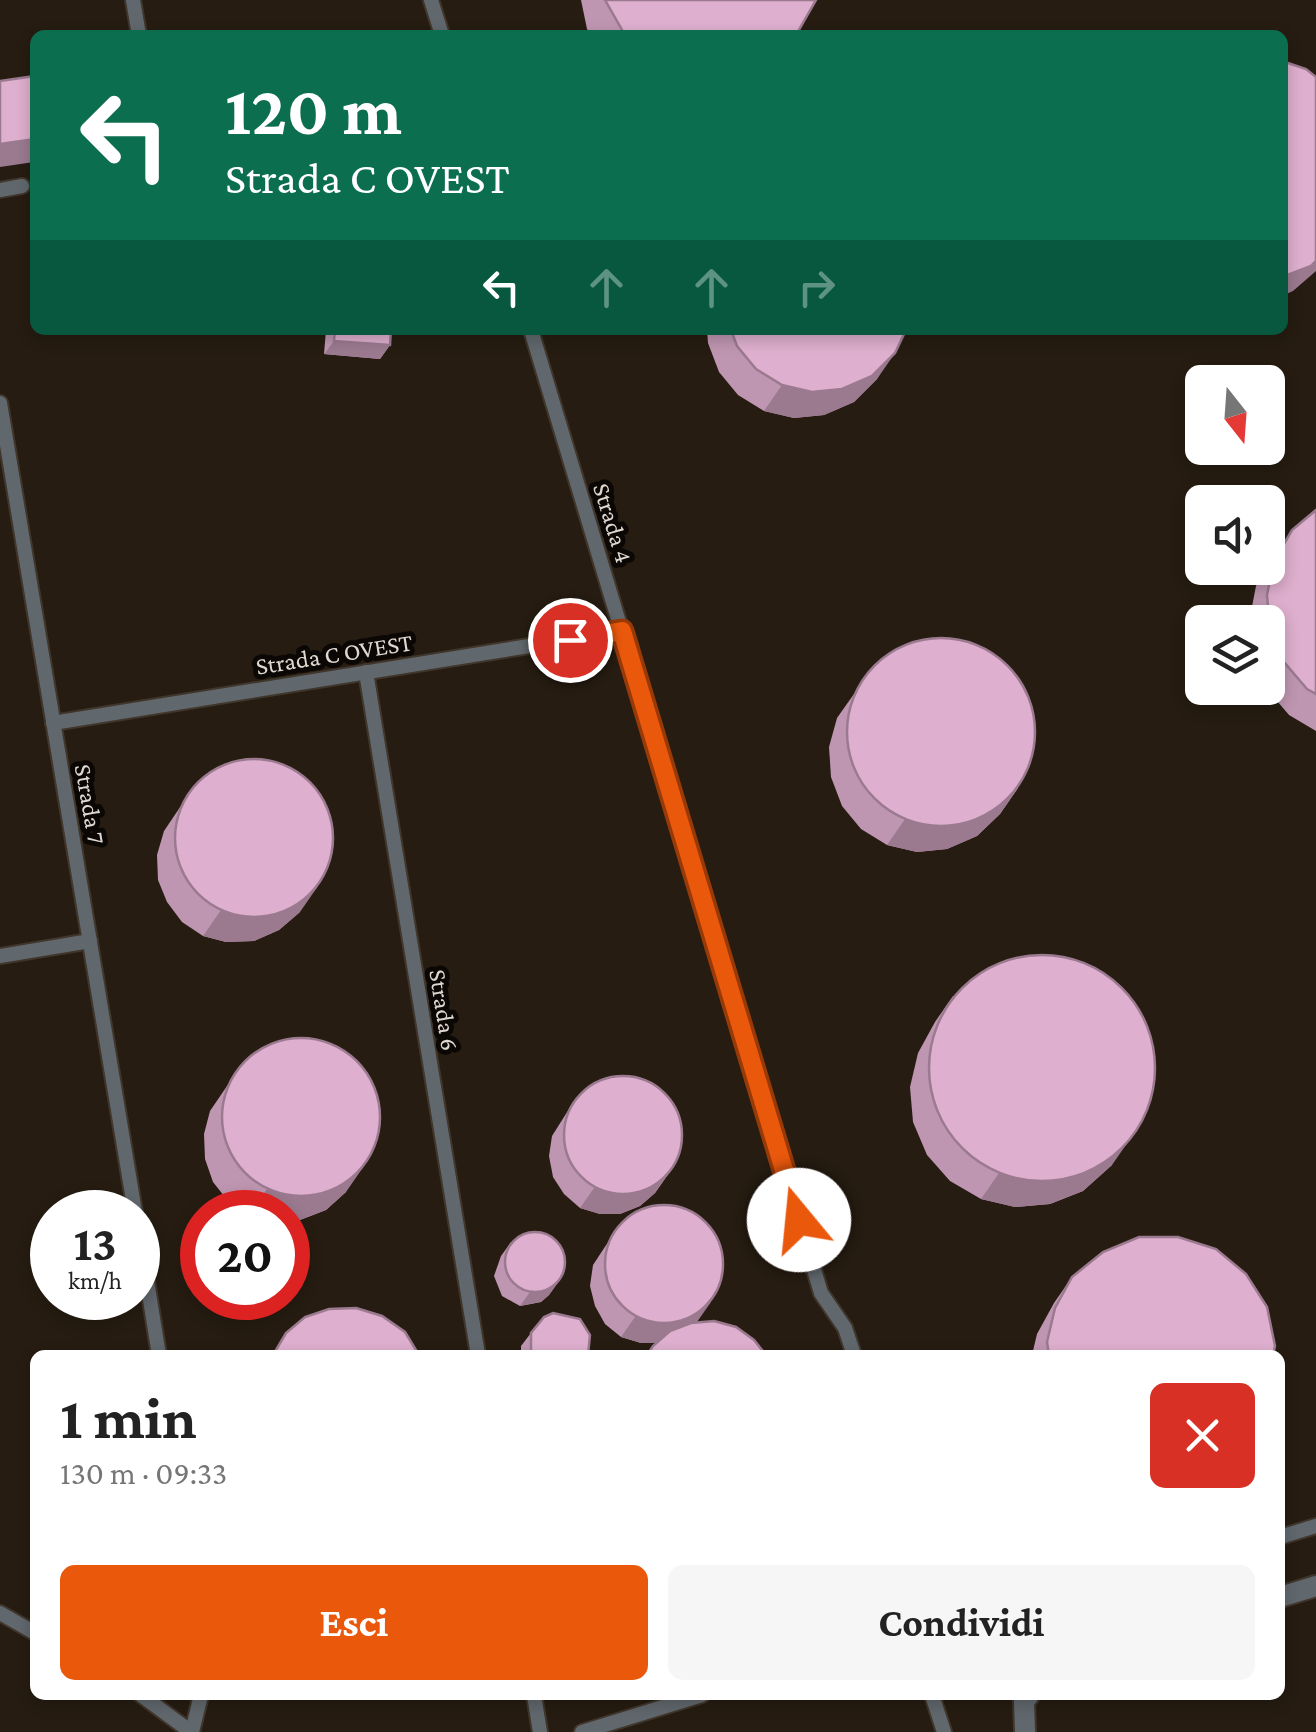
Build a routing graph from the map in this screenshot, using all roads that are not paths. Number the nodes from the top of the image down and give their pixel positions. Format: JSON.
{"nodes":[{"id":1,"x":133,"y":0,"type":"edge"},
{"id":2,"x":431,"y":0,"type":"edge"},
{"id":3,"x":138,"y":30,"type":"edge"},
{"id":4,"x":440,"y":30,"type":"edge"},
{"id":5,"x":22,"y":186,"type":"dead end"},
{"id":6,"x":0,"y":190,"type":"edge"},
{"id":7,"x":533,"y":335,"type":"edge"},
{"id":8,"x":0,"y":403,"type":"edge"},
{"id":9,"x":622,"y":631,"type":"junction"},
{"id":10,"x":366,"y":672,"type":"junction"},
{"id":11,"x":53,"y":723,"type":"junction"},
{"id":12,"x":90,"y":941,"type":"junction"},
{"id":13,"x":0,"y":956,"type":"edge"},
{"id":14,"x":131,"y":1190,"type":"edge"},
{"id":15,"x":153,"y":1320,"type":"edge"},
{"id":16,"x":158,"y":1350,"type":"edge"},
{"id":17,"x":477,"y":1350,"type":"edge"},
{"id":18,"x":852,"y":1350,"type":"edge"},
{"id":19,"x":1316,"y":1526,"type":"edge"},
{"id":20,"x":1285,"y":1535,"type":"edge"},
{"id":21,"x":1316,"y":1586,"type":"edge"},
{"id":22,"x":1285,"y":1595,"type":"edge"},
{"id":23,"x":0,"y":1613,"type":"edge"},
{"id":24,"x":30,"y":1631,"type":"edge"},
{"id":25,"x":148,"y":1700,"type":"edge"},
{"id":26,"x":200,"y":1700,"type":"edge"},
{"id":27,"x":535,"y":1700,"type":"edge"},
{"id":28,"x":686,"y":1700,"type":"edge"},
{"id":29,"x":934,"y":1700,"type":"edge"},
{"id":30,"x":1025,"y":1700,"type":"edge"},
{"id":31,"x":192,"y":1732,"type":"edge"},
{"id":32,"x":540,"y":1732,"type":"edge"},
{"id":33,"x":582,"y":1732,"type":"edge"},
{"id":34,"x":944,"y":1732,"type":"edge"},
{"id":35,"x":1025,"y":1732,"type":"edge"}],
"edges":[{"from":1,"to":3,"type":"lane"},
{"from":2,"to":4,"type":"lane"},
{"from":5,"to":6,"type":"lane"},
{"from":7,"to":9,"type":"lane","name":"Strada 4"},
{"from":8,"to":11,"type":"lane","name":"Strada 7"},
{"from":9,"to":10,"type":"lane","name":"Strada C OVEST"},
{"from":9,"to":18,"type":"lane","name":"Strada 4"},
{"from":10,"to":11,"type":"lane","name":"Strada C OVEST"},
{"from":10,"to":17,"type":"lane","name":"Strada 6"},
{"from":11,"to":12,"type":"lane","name":"Strada 7"},
{"from":12,"to":13,"type":"lane"},
{"from":12,"to":14,"type":"lane","name":"Strada 7"},
{"from":15,"to":16,"type":"lane"},
{"from":19,"to":20,"type":"lane"},
{"from":21,"to":22,"type":"street"},
{"from":23,"to":24,"type":"lane"},
{"from":25,"to":31,"type":"lane"},
{"from":26,"to":31,"type":"lane"},
{"from":27,"to":32,"type":"lane"},
{"from":28,"to":33,"type":"lane"},
{"from":29,"to":34,"type":"lane"},
{"from":30,"to":35,"type":"street"}]}
